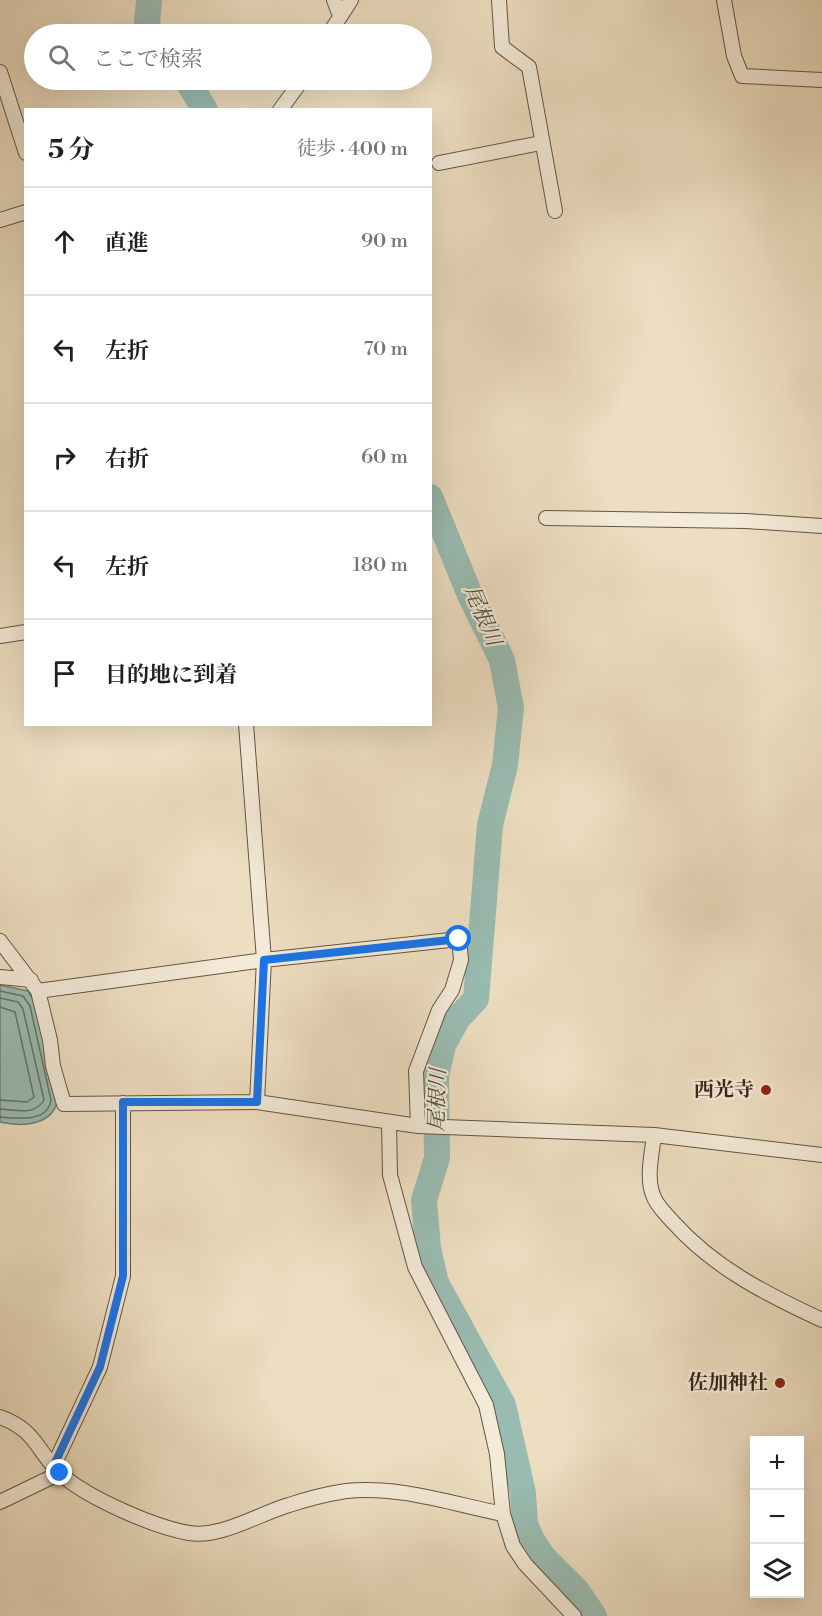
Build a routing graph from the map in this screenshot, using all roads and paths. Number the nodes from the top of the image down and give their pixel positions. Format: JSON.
{"nodes":[{"id":1,"x":334,"y":0,"type":"edge"},
{"id":2,"x":351,"y":0,"type":"edge"},
{"id":3,"x":499,"y":0,"type":"edge"},
{"id":4,"x":724,"y":0,"type":"edge"},
{"id":5,"x":340,"y":16,"type":"junction"},
{"id":6,"x":335,"y":24,"type":"edge"},
{"id":7,"x":0,"y":72,"type":"edge"},
{"id":8,"x":822,"y":80,"type":"edge"},
{"id":9,"x":295,"y":90,"type":"edge"},
{"id":10,"x":281,"y":108,"type":"edge"},
{"id":11,"x":541,"y":143,"type":"junction"},
{"id":12,"x":24,"y":147,"type":"edge"},
{"id":13,"x":440,"y":164,"type":"dead end"},
{"id":14,"x":555,"y":211,"type":"dead end"},
{"id":15,"x":24,"y":213,"type":"edge"},
{"id":16,"x":0,"y":220,"type":"edge"},
{"id":17,"x":546,"y":518,"type":"dead end"},
{"id":18,"x":822,"y":526,"type":"edge"},
{"id":19,"x":24,"y":632,"type":"edge"},
{"id":20,"x":0,"y":636,"type":"edge"},
{"id":21,"x":246,"y":726,"type":"edge"},
{"id":22,"x":0,"y":941,"type":"edge"},
{"id":23,"x":264,"y":960,"type":"junction"},
{"id":24,"x":0,"y":977,"type":"edge"},
{"id":25,"x":34,"y":985,"type":"junction"},
{"id":26,"x":123,"y":1102,"type":"junction"},
{"id":27,"x":257,"y":1102,"type":"junction"},
{"id":28,"x":388,"y":1122,"type":"junction"},
{"id":29,"x":423,"y":1126,"type":"junction"},
{"id":30,"x":654,"y":1135,"type":"junction"},
{"id":31,"x":822,"y":1155,"type":"edge"},
{"id":32,"x":822,"y":1320,"type":"edge"},
{"id":33,"x":0,"y":1418,"type":"edge"},
{"id":34,"x":57,"y":1469,"type":"junction"},
{"id":35,"x":0,"y":1502,"type":"edge"},
{"id":36,"x":503,"y":1514,"type":"junction"},
{"id":37,"x":574,"y":1616,"type":"edge"}],
"edges":[{"from":1,"to":5,"type":"street"},
{"from":2,"to":5,"type":"street"},
{"from":3,"to":11,"type":"street"},
{"from":4,"to":8,"type":"street"},
{"from":5,"to":6,"type":"street"},
{"from":7,"to":12,"type":"street"},
{"from":9,"to":10,"type":"street"},
{"from":11,"to":13,"type":"street"},
{"from":11,"to":14,"type":"street"},
{"from":15,"to":16,"type":"street"},
{"from":17,"to":18,"type":"street"},
{"from":19,"to":20,"type":"street"},
{"from":21,"to":23,"type":"street"},
{"from":22,"to":25,"type":"street"},
{"from":23,"to":25,"type":"street"},
{"from":23,"to":27,"type":"street"},
{"from":23,"to":29,"type":"street"},
{"from":24,"to":25,"type":"street"},
{"from":25,"to":26,"type":"street"},
{"from":26,"to":27,"type":"street"},
{"from":26,"to":34,"type":"street"},
{"from":27,"to":28,"type":"street"},
{"from":28,"to":29,"type":"street"},
{"from":28,"to":36,"type":"street"},
{"from":29,"to":30,"type":"street"},
{"from":30,"to":31,"type":"street"},
{"from":30,"to":32,"type":"street"},
{"from":33,"to":34,"type":"street"},
{"from":34,"to":35,"type":"street"},
{"from":34,"to":36,"type":"street"},
{"from":36,"to":37,"type":"street"}]}
